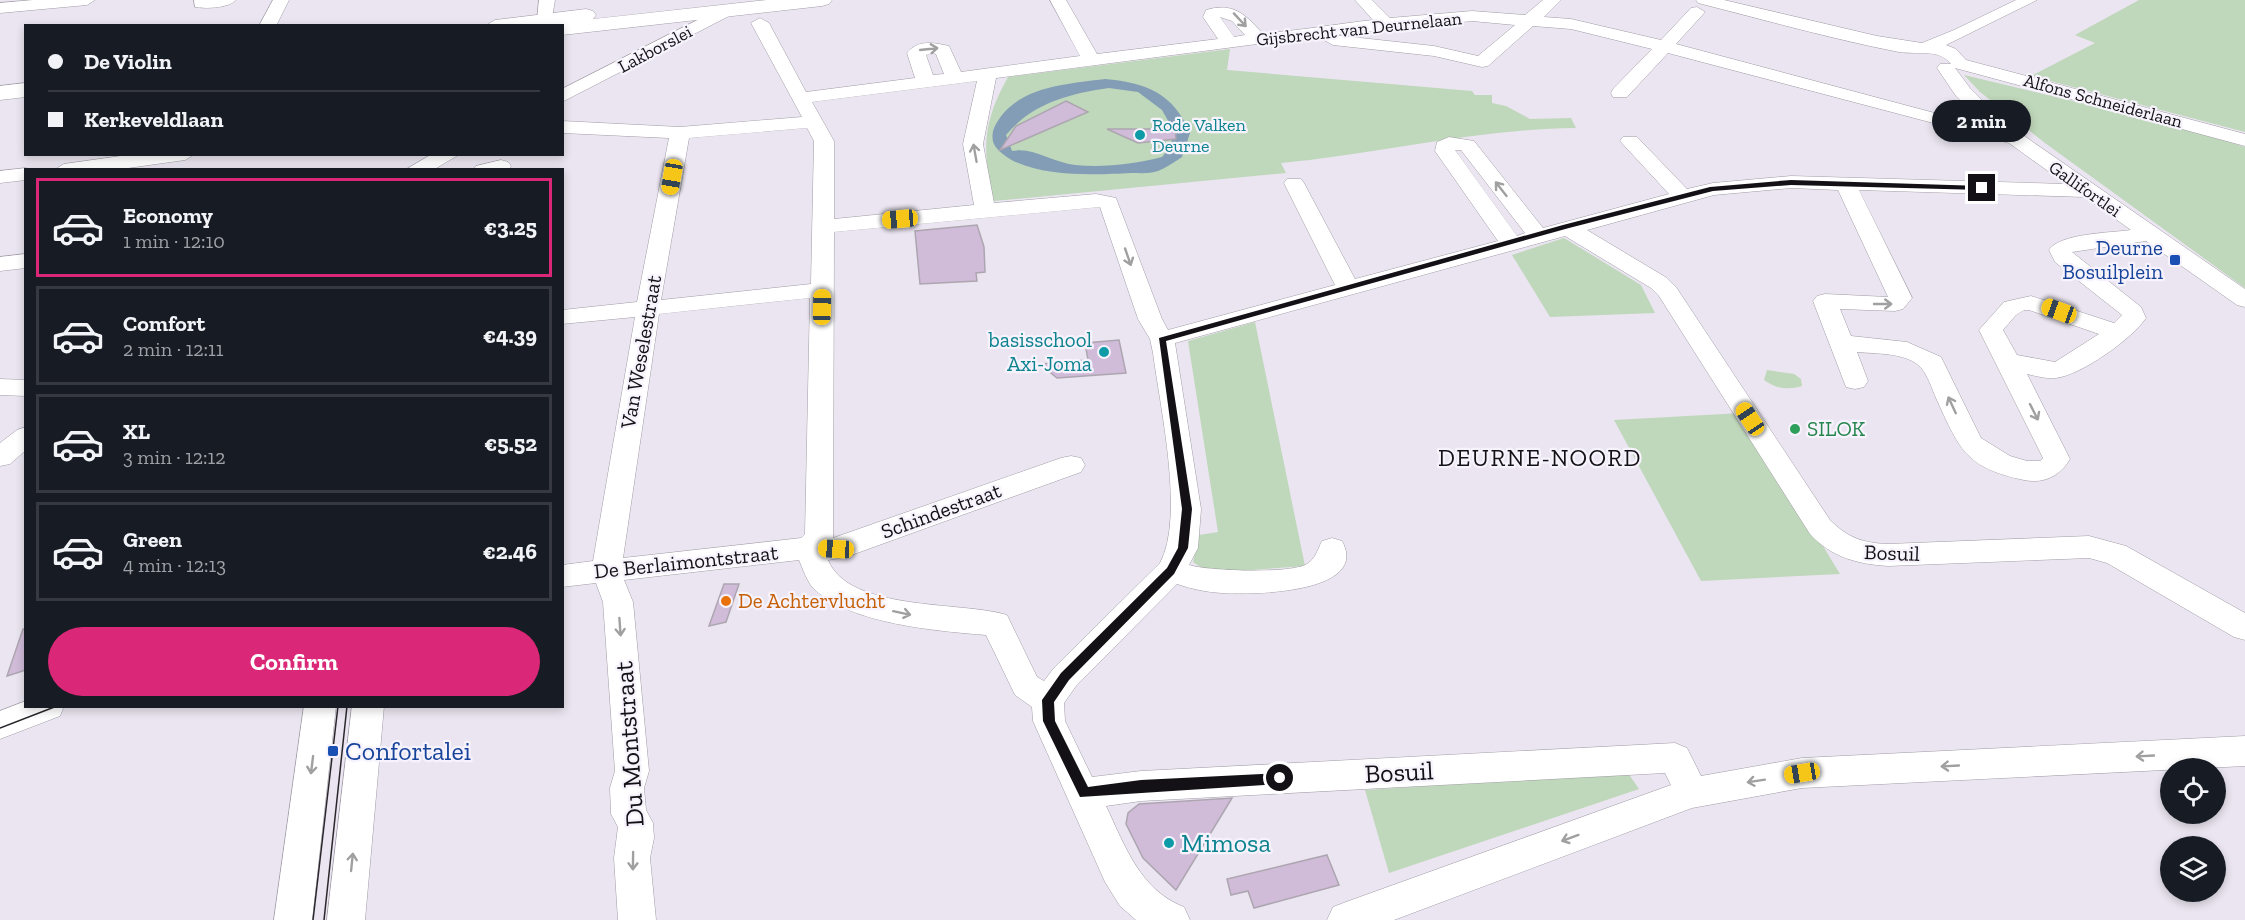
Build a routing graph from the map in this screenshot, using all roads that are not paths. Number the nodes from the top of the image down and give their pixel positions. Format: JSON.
{"nodes":[{"id":1,"x":87,"y":0,"type":"edge"},
{"id":2,"x":202,"y":0,"type":"edge"},
{"id":3,"x":228,"y":0,"type":"edge"},
{"id":4,"x":281,"y":0,"type":"edge"},
{"id":5,"x":746,"y":0,"type":"edge"},
{"id":6,"x":822,"y":0,"type":"edge"},
{"id":7,"x":1058,"y":0,"type":"edge"},
{"id":8,"x":1363,"y":0,"type":"edge"},
{"id":9,"x":1554,"y":0,"type":"edge"},
{"id":10,"x":2029,"y":0,"type":"edge"},
{"id":11,"x":725,"y":4,"type":"edge"},
{"id":12,"x":1701,"y":6,"type":"edge"},
{"id":13,"x":0,"y":8,"type":"edge"},
{"id":14,"x":700,"y":14,"type":"junction"},
{"id":15,"x":552,"y":16,"type":"edge"},
{"id":16,"x":1531,"y":19,"type":"junction"},
{"id":17,"x":760,"y":23,"type":"dead end"},
{"id":18,"x":1386,"y":23,"type":"junction"},
{"id":19,"x":268,"y":24,"type":"edge"},
{"id":20,"x":506,"y":24,"type":"edge"},
{"id":21,"x":600,"y":25,"type":"junction"},
{"id":22,"x":1960,"y":34,"type":"junction"},
{"id":23,"x":1314,"y":35,"type":"junction"},
{"id":24,"x":1257,"y":39,"type":"junction"},
{"id":25,"x":648,"y":40,"type":"junction"},
{"id":26,"x":1230,"y":43,"type":"junction"},
{"id":27,"x":1664,"y":46,"type":"junction"},
{"id":28,"x":1917,"y":50,"type":"junction"},
{"id":29,"x":624,"y":59,"type":"junction"},
{"id":30,"x":1091,"y":60,"type":"junction"},
{"id":31,"x":1950,"y":61,"type":"junction"},
{"id":32,"x":988,"y":74,"type":"junction"},
{"id":33,"x":24,"y":77,"type":"edge"},
{"id":34,"x":955,"y":78,"type":"junction"},
{"id":35,"x":0,"y":80,"type":"edge"},
{"id":36,"x":926,"y":82,"type":"junction"},
{"id":37,"x":564,"y":85,"type":"edge"},
{"id":38,"x":24,"y":90,"type":"edge"},
{"id":39,"x":0,"y":93,"type":"edge"},
{"id":40,"x":1620,"y":93,"type":"dead end"},
{"id":41,"x":564,"y":96,"type":"edge"},
{"id":42,"x":800,"y":98,"type":"junction"},
{"id":43,"x":814,"y":122,"type":"junction"},
{"id":44,"x":564,"y":127,"type":"edge"},
{"id":45,"x":680,"y":134,"type":"junction"},
{"id":46,"x":2013,"y":138,"type":"junction"},
{"id":47,"x":2245,"y":140,"type":"edge"},
{"id":48,"x":1630,"y":141,"type":"dead end"},
{"id":49,"x":170,"y":156,"type":"edge"},
{"id":50,"x":429,"y":156,"type":"edge"},
{"id":51,"x":446,"y":156,"type":"edge"},
{"id":52,"x":481,"y":156,"type":"edge"},
{"id":53,"x":493,"y":166,"type":"edge"},
{"id":54,"x":79,"y":168,"type":"edge"},
{"id":55,"x":411,"y":168,"type":"edge"},
{"id":56,"x":419,"y":168,"type":"edge"},
{"id":57,"x":24,"y":174,"type":"edge"},
{"id":58,"x":0,"y":177,"type":"edge"},
{"id":59,"x":1294,"y":183,"type":"dead end"},
{"id":60,"x":1846,"y":184,"type":"junction"},
{"id":61,"x":2088,"y":191,"type":"junction"},
{"id":62,"x":1682,"y":196,"type":"junction"},
{"id":63,"x":986,"y":210,"type":"junction"},
{"id":64,"x":824,"y":226,"type":"junction"},
{"id":65,"x":1566,"y":226,"type":"junction"},
{"id":66,"x":2149,"y":234,"type":"junction"},
{"id":67,"x":1537,"y":235,"type":"junction"},
{"id":68,"x":1510,"y":242,"type":"junction"},
{"id":69,"x":24,"y":261,"type":"edge"},
{"id":70,"x":0,"y":264,"type":"edge"},
{"id":71,"x":1348,"y":287,"type":"junction"},
{"id":72,"x":822,"y":290,"type":"junction"},
{"id":73,"x":2245,"y":300,"type":"edge"},
{"id":74,"x":648,"y":308,"type":"junction"},
{"id":75,"x":564,"y":317,"type":"edge"},
{"id":76,"x":2118,"y":332,"type":"junction"},
{"id":77,"x":1162,"y":339,"type":"junction"},
{"id":78,"x":1841,"y":343,"type":"junction"},
{"id":79,"x":2008,"y":360,"type":"junction"},
{"id":80,"x":1855,"y":381,"type":"dead end"},
{"id":81,"x":0,"y":387,"type":"edge"},
{"id":82,"x":24,"y":388,"type":"edge"},
{"id":83,"x":24,"y":438,"type":"edge"},
{"id":84,"x":0,"y":457,"type":"edge"},
{"id":85,"x":1071,"y":465,"type":"dead end"},
{"id":86,"x":809,"y":548,"type":"junction"},
{"id":87,"x":1332,"y":549,"type":"dead end"},
{"id":88,"x":606,"y":571,"type":"junction"},
{"id":89,"x":1170,"y":571,"type":"junction"},
{"id":90,"x":564,"y":576,"type":"edge"},
{"id":91,"x":2245,"y":628,"type":"edge"},
{"id":92,"x":1048,"y":700,"type":"junction"},
{"id":93,"x":43,"y":708,"type":"edge"},
{"id":94,"x":320,"y":708,"type":"edge"},
{"id":95,"x":368,"y":708,"type":"edge"},
{"id":96,"x":0,"y":725,"type":"edge"},
{"id":97,"x":2245,"y":751,"type":"edge"},
{"id":98,"x":1084,"y":793,"type":"junction"},
{"id":99,"x":1692,"y":793,"type":"junction"},
{"id":100,"x":1163,"y":919,"type":"edge"},
{"id":101,"x":293,"y":920,"type":"edge"},
{"id":102,"x":346,"y":920,"type":"edge"},
{"id":103,"x":637,"y":920,"type":"edge"},
{"id":104,"x":1346,"y":920,"type":"edge"}],
"edges":[{"from":1,"to":13,"type":"street"},
{"from":2,"to":3,"type":"street"},
{"from":4,"to":19,"type":"street"},
{"from":5,"to":11,"type":"main road","name":"Lakborslei"},
{"from":6,"to":11,"type":"main road"},
{"from":7,"to":30,"type":"street"},
{"from":8,"to":18,"type":"street"},
{"from":9,"to":16,"type":"street"},
{"from":10,"to":22,"type":"street"},
{"from":11,"to":14,"type":"main road"},
{"from":11,"to":15,"type":"main road"},
{"from":11,"to":29,"type":"street","name":"Lakborslei"},
{"from":12,"to":27,"type":"street"},
{"from":12,"to":28,"type":"street","name":"Alfons Schneiderlaan"},
{"from":14,"to":21,"type":"main road"},
{"from":14,"to":25,"type":"street","name":"Lakborslei"},
{"from":15,"to":20,"type":"main road"},
{"from":15,"to":21,"type":"main road"},
{"from":16,"to":18,"type":"street","name":"Gijsbrecht van Deurnelaan"},
{"from":16,"to":23,"type":"street"},
{"from":16,"to":27,"type":"street","name":"Gijsbrecht van Deurnelaan"},
{"from":17,"to":42,"type":"street"},
{"from":18,"to":23,"type":"street","name":"Gijsbrecht van Deurnelaan"},
{"from":21,"to":25,"type":"street","name":"Lakborslei"},
{"from":22,"to":28,"type":"street"},
{"from":22,"to":31,"type":"street"},
{"from":23,"to":24,"type":"street","name":"Gijsbrecht van Deurnelaan"},
{"from":24,"to":26,"type":"street","name":"Gijsbrecht van Deurnelaan"},
{"from":26,"to":24,"type":"street","one_way":true},
{"from":25,"to":29,"type":"street","name":"Lakborslei"},
{"from":26,"to":30,"type":"street","name":"Gijsbrecht van Deurnelaan"},
{"from":27,"to":40,"type":"street"},
{"from":27,"to":46,"type":"street","name":"Gijsbrecht van Deurnelaan"},
{"from":28,"to":31,"type":"street","name":"Alfons Schneiderlaan"},
{"from":29,"to":37,"type":"street","name":"Lakborslei"},
{"from":29,"to":41,"type":"street","name":"Lakborslei"},
{"from":30,"to":32,"type":"street","name":"Gijsbrecht van Deurnelaan"},
{"from":31,"to":46,"type":"street","name":"Gallifortlei"},
{"from":31,"to":47,"type":"street","name":"Alfons Schneiderlaan"},
{"from":32,"to":34,"type":"street","name":"Gijsbrecht van Deurnelaan"},
{"from":63,"to":32,"type":"street","one_way":true},
{"from":33,"to":35,"type":"main road"},
{"from":34,"to":36,"type":"street","name":"Gijsbrecht van Deurnelaan"},
{"from":36,"to":34,"type":"street","one_way":true},
{"from":36,"to":42,"type":"street","name":"Gijsbrecht van Deurnelaan"},
{"from":38,"to":39,"type":"main road"},
{"from":42,"to":43,"type":"street"},
{"from":43,"to":45,"type":"street"},
{"from":43,"to":64,"type":"street"},
{"from":44,"to":45,"type":"street"},
{"from":45,"to":74,"type":"street","name":"Van Weselestraat"},
{"from":46,"to":61,"type":"street","name":"Gallifortlei"},
{"from":48,"to":62,"type":"street"},
{"from":49,"to":54,"type":"street"},
{"from":50,"to":55,"type":"street"},
{"from":51,"to":56,"type":"street"},
{"from":52,"to":53,"type":"street"},
{"from":57,"to":58,"type":"street"},
{"from":59,"to":71,"type":"street"},
{"from":60,"to":61,"type":"street"},
{"from":60,"to":62,"type":"street"},
{"from":78,"to":60,"type":"street","one_way":true},
{"from":61,"to":66,"type":"street","name":"Gallifortlei"},
{"from":62,"to":65,"type":"street"},
{"from":63,"to":64,"type":"street"},
{"from":63,"to":77,"type":"street","one_way":true},
{"from":64,"to":72,"type":"street"},
{"from":65,"to":67,"type":"street"},
{"from":65,"to":91,"type":"street","name":"Bosuil"},
{"from":66,"to":73,"type":"street","name":"Gallifortlei"},
{"from":66,"to":76,"type":"street"},
{"from":67,"to":68,"type":"street"},
{"from":67,"to":68,"type":"street","one_way":true},
{"from":68,"to":71,"type":"street"},
{"from":69,"to":70,"type":"street"},
{"from":71,"to":77,"type":"street"},
{"from":72,"to":74,"type":"street"},
{"from":72,"to":86,"type":"street"},
{"from":74,"to":75,"type":"street"},
{"from":74,"to":88,"type":"street","name":"Van Weselestraat"},
{"from":76,"to":79,"type":"street"},
{"from":76,"to":79,"type":"street"},
{"from":77,"to":89,"type":"street"},
{"from":79,"to":78,"type":"street","one_way":true},
{"from":78,"to":80,"type":"street"},
{"from":81,"to":82,"type":"street"},
{"from":83,"to":84,"type":"street"},
{"from":85,"to":86,"type":"street","name":"Schindestraat"},
{"from":86,"to":88,"type":"street","name":"De Berlaimontstraat"},
{"from":86,"to":92,"type":"street","one_way":true},
{"from":87,"to":89,"type":"street"},
{"from":88,"to":90,"type":"street","name":"De Berlaimontstraat"},
{"from":88,"to":103,"type":"street","name":"Du Montstraat","one_way":true},
{"from":89,"to":92,"type":"street"},
{"from":92,"to":98,"type":"street"},
{"from":93,"to":96,"type":"street"},
{"from":94,"to":101,"type":"street","one_way":true},
{"from":102,"to":95,"type":"street","one_way":true},
{"from":97,"to":99,"type":"street","one_way":true},
{"from":98,"to":99,"type":"street","name":"Bosuil"},
{"from":98,"to":100,"type":"street"},
{"from":99,"to":104,"type":"street","one_way":true}]}
